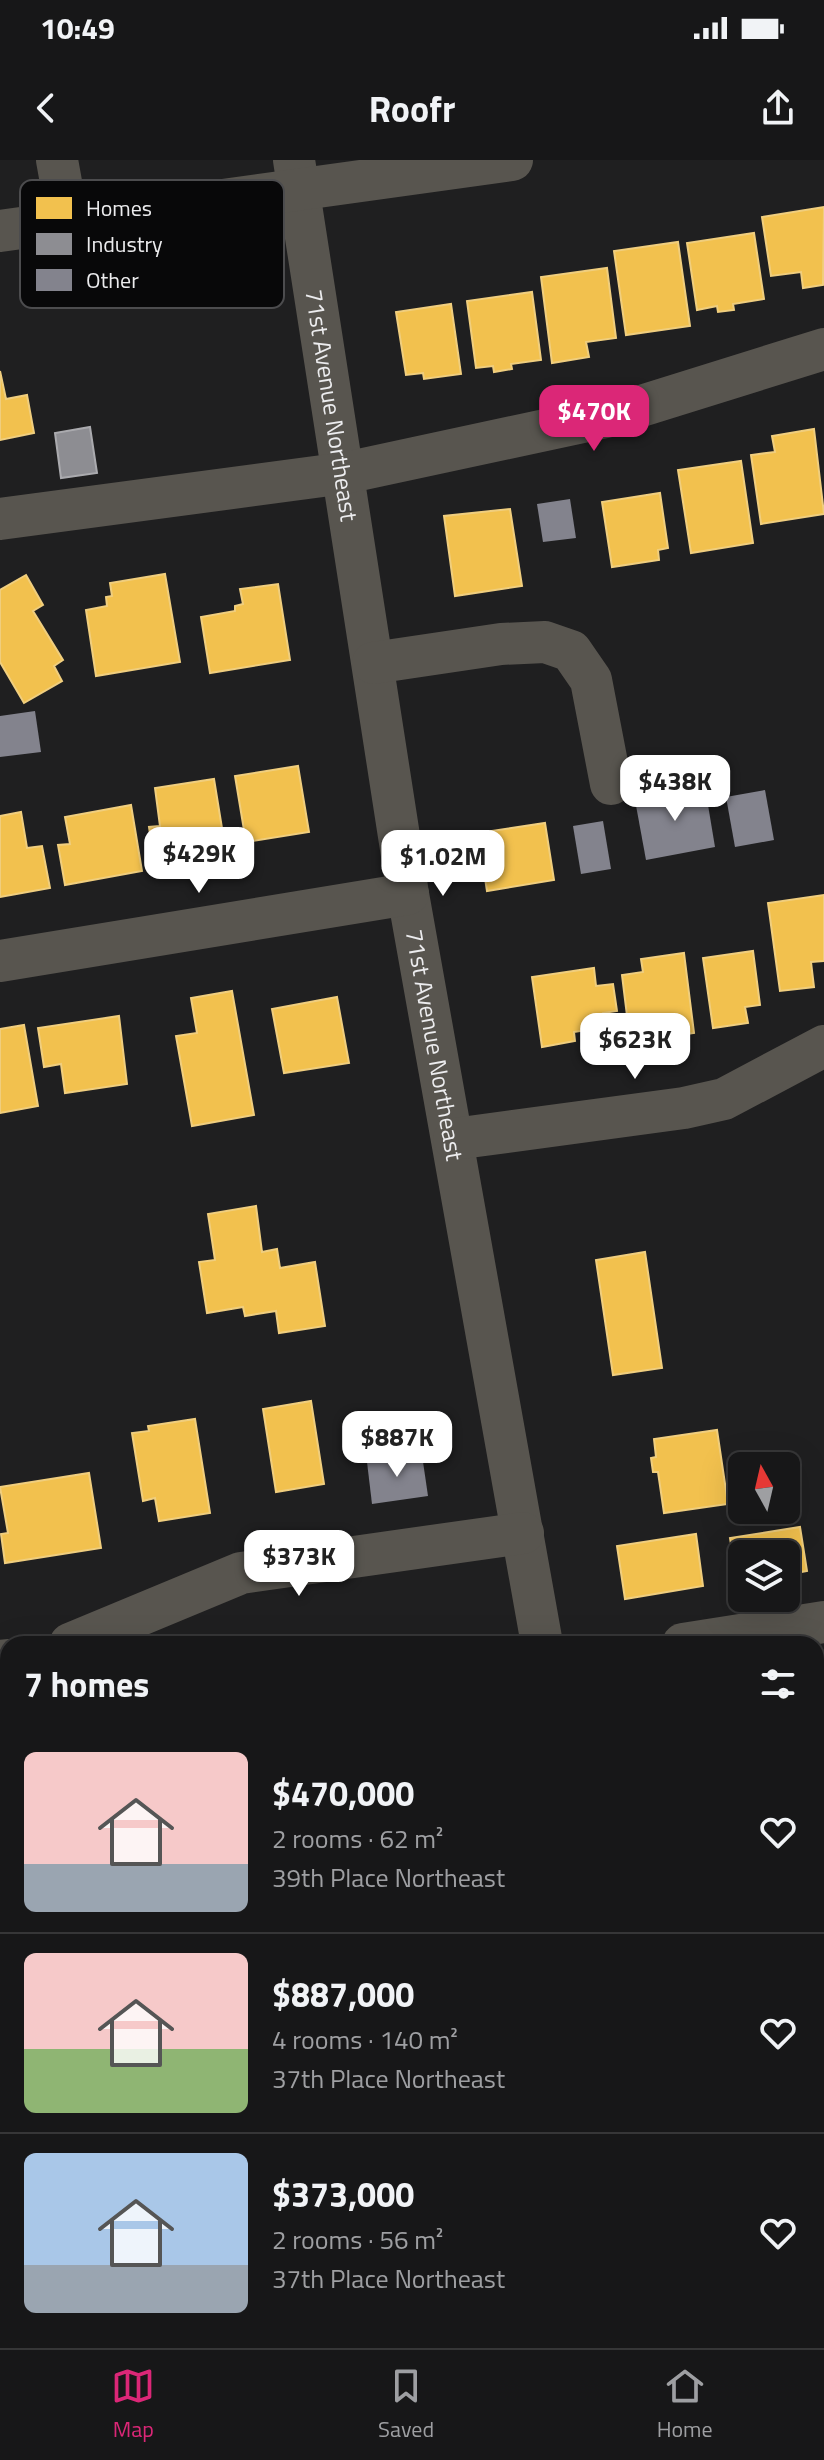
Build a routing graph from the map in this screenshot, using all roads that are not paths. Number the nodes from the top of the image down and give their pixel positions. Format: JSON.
{"nodes":[{"id":1,"x":57,"y":160,"type":"edge"},
{"id":2,"x":512,"y":160,"type":"edge"},
{"id":3,"x":296,"y":175,"type":"edge"},
{"id":4,"x":61,"y":180,"type":"edge"},
{"id":5,"x":271,"y":180,"type":"edge"},
{"id":6,"x":20,"y":228,"type":"edge"},
{"id":7,"x":0,"y":231,"type":"edge"},
{"id":8,"x":824,"y":349,"type":"edge"},
{"id":9,"x":345,"y":473,"type":"junction"},
{"id":10,"x":0,"y":519,"type":"edge"},
{"id":11,"x":373,"y":663,"type":"junction"},
{"id":12,"x":611,"y":784,"type":"dead end"},
{"id":13,"x":408,"y":894,"type":"junction"},
{"id":14,"x":0,"y":961,"type":"edge"},
{"id":15,"x":824,"y":1046,"type":"edge"},
{"id":16,"x":454,"y":1139,"type":"junction"},
{"id":17,"x":523,"y":1533,"type":"junction"},
{"id":18,"x":824,"y":1622,"type":"edge"},
{"id":19,"x":89,"y":1636,"type":"edge"},
{"id":20,"x":541,"y":1636,"type":"edge"},
{"id":21,"x":734,"y":1636,"type":"edge"}],
"edges":[{"from":1,"to":4,"type":"street"},
{"from":2,"to":3,"type":"street"},
{"from":3,"to":5,"type":"street"},
{"from":3,"to":9,"type":"street","name":"71st Avenue Northeast"},
{"from":6,"to":7,"type":"street"},
{"from":8,"to":9,"type":"street"},
{"from":9,"to":10,"type":"street"},
{"from":9,"to":11,"type":"street","name":"71st Avenue Northeast"},
{"from":11,"to":12,"type":"street"},
{"from":11,"to":13,"type":"street","name":"71st Avenue Northeast"},
{"from":13,"to":14,"type":"street"},
{"from":13,"to":16,"type":"street","name":"71st Avenue Northeast"},
{"from":15,"to":16,"type":"street"},
{"from":16,"to":17,"type":"street","name":"71st Avenue Northeast"},
{"from":17,"to":19,"type":"street"},
{"from":17,"to":20,"type":"street","name":"71st Avenue Northeast"},
{"from":18,"to":21,"type":"street"}]}
